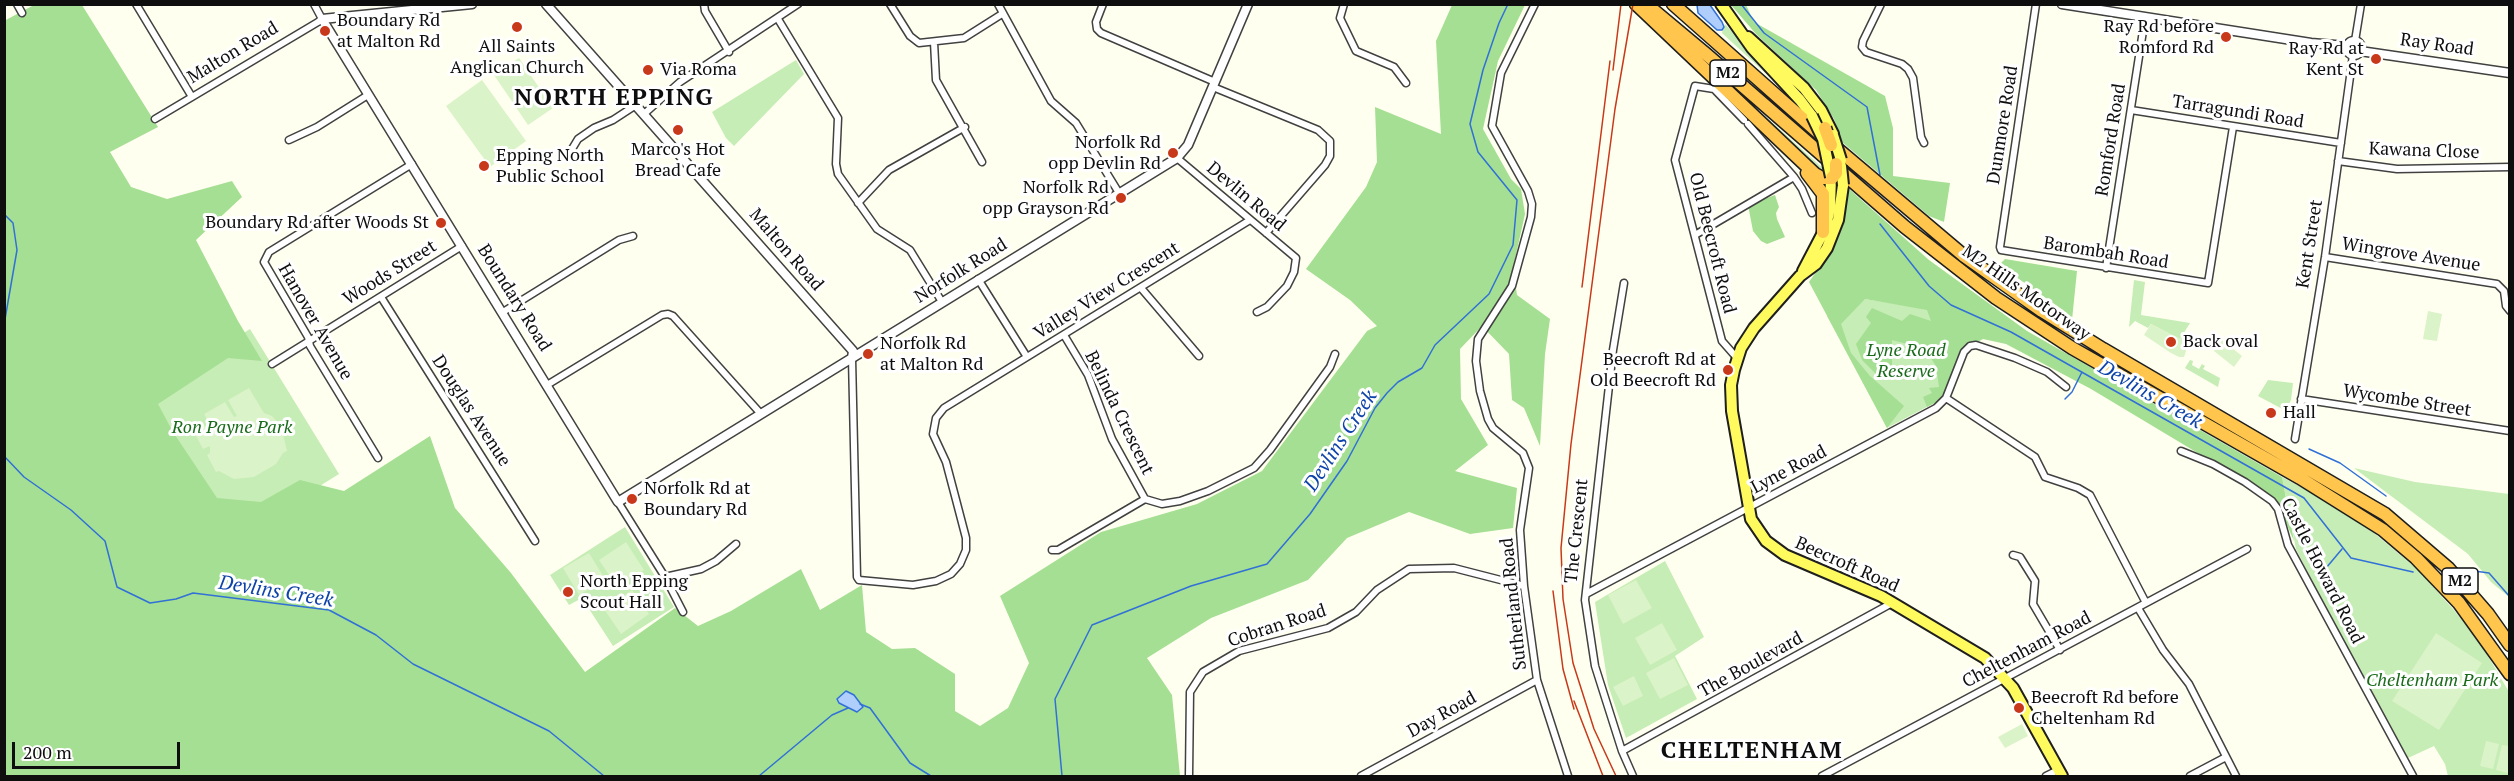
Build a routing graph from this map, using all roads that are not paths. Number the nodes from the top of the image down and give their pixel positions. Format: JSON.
{"nodes":[{"id":1,"x":17,"y":4,"type":"edge"},
{"id":2,"x":136,"y":4,"type":"edge"},
{"id":3,"x":314,"y":4,"type":"edge"},
{"id":4,"x":472,"y":4,"type":"edge"},
{"id":5,"x":546,"y":4,"type":"edge"},
{"id":6,"x":704,"y":4,"type":"edge"},
{"id":7,"x":798,"y":4,"type":"edge"},
{"id":8,"x":890,"y":4,"type":"edge"},
{"id":9,"x":998,"y":4,"type":"edge"},
{"id":10,"x":1103,"y":4,"type":"edge"},
{"id":11,"x":1248,"y":4,"type":"edge"},
{"id":12,"x":1344,"y":4,"type":"edge"},
{"id":13,"x":1535,"y":4,"type":"edge"},
{"id":14,"x":1636,"y":4,"type":"edge"},
{"id":15,"x":1646,"y":4,"type":"edge"},
{"id":16,"x":1674,"y":4,"type":"edge"},
{"id":17,"x":1721,"y":4,"type":"edge"},
{"id":18,"x":1881,"y":4,"type":"edge"},
{"id":19,"x":2036,"y":4,"type":"edge"},
{"id":20,"x":2062,"y":4,"type":"edge"},
{"id":21,"x":2361,"y":4,"type":"edge"},
{"id":22,"x":449,"y":5,"type":"edge"},
{"id":23,"x":22,"y":13,"type":"dead end"},
{"id":24,"x":1002,"y":14,"type":"junction"},
{"id":25,"x":2145,"y":18,"type":"junction"},
{"id":26,"x":322,"y":19,"type":"junction"},
{"id":27,"x":778,"y":19,"type":"junction"},
{"id":28,"x":1742,"y":33,"type":"junction"},
{"id":29,"x":2355,"y":41,"type":"junction"},
{"id":30,"x":934,"y":42,"type":"junction"},
{"id":31,"x":2348,"y":46,"type":"junction"},
{"id":32,"x":729,"y":52,"type":"junction"},
{"id":33,"x":2357,"y":53,"type":"junction"},
{"id":34,"x":2510,"y":73,"type":"edge"},
{"id":35,"x":1406,"y":83,"type":"dead end"},
{"id":36,"x":1214,"y":85,"type":"junction"},
{"id":37,"x":368,"y":95,"type":"junction"},
{"id":38,"x":192,"y":97,"type":"junction"},
{"id":39,"x":636,"y":105,"type":"junction"},
{"id":40,"x":2132,"y":110,"type":"junction"},
{"id":41,"x":644,"y":114,"type":"junction"},
{"id":42,"x":156,"y":119,"type":"dead end"},
{"id":43,"x":1763,"y":125,"type":"junction"},
{"id":44,"x":1828,"y":127,"type":"joint"},
{"id":45,"x":2233,"y":127,"type":"junction"},
{"id":46,"x":965,"y":128,"type":"junction"},
{"id":47,"x":289,"y":140,"type":"dead end"},
{"id":48,"x":1924,"y":143,"type":"dead end"},
{"id":49,"x":2341,"y":144,"type":"junction"},
{"id":50,"x":572,"y":149,"type":"dead end"},
{"id":51,"x":1177,"y":158,"type":"junction"},
{"id":52,"x":2338,"y":161,"type":"junction"},
{"id":53,"x":982,"y":162,"type":"dead end"},
{"id":54,"x":412,"y":164,"type":"junction"},
{"id":55,"x":2510,"y":167,"type":"edge"},
{"id":56,"x":1794,"y":177,"type":"junction"},
{"id":57,"x":1835,"y":180,"type":"junction"},
{"id":58,"x":1119,"y":193,"type":"junction"},
{"id":59,"x":858,"y":203,"type":"junction"},
{"id":60,"x":1812,"y":213,"type":"dead end"},
{"id":61,"x":1250,"y":220,"type":"junction"},
{"id":62,"x":1823,"y":232,"type":"junction"},
{"id":63,"x":1266,"y":233,"type":"junction"},
{"id":64,"x":1695,"y":235,"type":"junction"},
{"id":65,"x":633,"y":236,"type":"dead end"},
{"id":66,"x":462,"y":246,"type":"junction"},
{"id":67,"x":2001,"y":250,"type":"joint"},
{"id":68,"x":2325,"y":257,"type":"junction"},
{"id":69,"x":2106,"y":268,"type":"junction"},
{"id":70,"x":1800,"y":276,"type":"junction"},
{"id":71,"x":978,"y":279,"type":"junction"},
{"id":72,"x":1624,"y":283,"type":"dead end"},
{"id":73,"x":1140,"y":288,"type":"junction"},
{"id":74,"x":381,"y":297,"type":"junction"},
{"id":75,"x":942,"y":302,"type":"junction"},
{"id":76,"x":2510,"y":311,"type":"edge"},
{"id":77,"x":503,"y":312,"type":"junction"},
{"id":78,"x":1257,"y":312,"type":"dead end"},
{"id":79,"x":1064,"y":335,"type":"junction"},
{"id":80,"x":309,"y":341,"type":"junction"},
{"id":81,"x":1335,"y":354,"type":"dead end"},
{"id":82,"x":1199,"y":356,"type":"dead end"},
{"id":83,"x":1027,"y":357,"type":"junction"},
{"id":84,"x":852,"y":358,"type":"junction"},
{"id":85,"x":1737,"y":358,"type":"junction"},
{"id":86,"x":273,"y":364,"type":"dead end"},
{"id":87,"x":547,"y":385,"type":"junction"},
{"id":88,"x":2066,"y":387,"type":"dead end"},
{"id":89,"x":1946,"y":398,"type":"junction"},
{"id":90,"x":2301,"y":399,"type":"junction"},
{"id":91,"x":761,"y":414,"type":"junction"},
{"id":92,"x":2510,"y":431,"type":"edge"},
{"id":93,"x":2295,"y":439,"type":"dead end"},
{"id":94,"x":2181,"y":451,"type":"dead end"},
{"id":95,"x":378,"y":458,"type":"dead end"},
{"id":96,"x":1145,"y":499,"type":"junction"},
{"id":97,"x":618,"y":501,"type":"junction"},
{"id":98,"x":1748,"y":509,"type":"junction"},
{"id":99,"x":535,"y":541,"type":"dead end"},
{"id":100,"x":736,"y":544,"type":"dead end"},
{"id":101,"x":2247,"y":549,"type":"dead end"},
{"id":102,"x":1052,"y":550,"type":"dead end"},
{"id":103,"x":2013,"y":555,"type":"dead end"},
{"id":104,"x":665,"y":577,"type":"junction"},
{"id":105,"x":1524,"y":586,"type":"junction"},
{"id":106,"x":1586,"y":594,"type":"junction"},
{"id":107,"x":1893,"y":603,"type":"junction"},
{"id":108,"x":2146,"y":603,"type":"junction"},
{"id":109,"x":2138,"y":608,"type":"junction"},
{"id":110,"x":683,"y":612,"type":"dead end"},
{"id":111,"x":2510,"y":645,"type":"edge"},
{"id":112,"x":2060,"y":650,"type":"junction"},
{"id":113,"x":2510,"y":674,"type":"edge"},
{"id":114,"x":2006,"y":678,"type":"junction"},
{"id":115,"x":1537,"y":680,"type":"junction"},
{"id":116,"x":1622,"y":751,"type":"junction"},
{"id":117,"x":2226,"y":757,"type":"junction"},
{"id":118,"x":2060,"y":773,"type":"edge"},
{"id":119,"x":1189,"y":777,"type":"edge"},
{"id":120,"x":1361,"y":777,"type":"edge"},
{"id":121,"x":1568,"y":777,"type":"edge"},
{"id":122,"x":1633,"y":777,"type":"edge"},
{"id":123,"x":1822,"y":777,"type":"edge"},
{"id":124,"x":2046,"y":777,"type":"edge"},
{"id":125,"x":2190,"y":777,"type":"edge"},
{"id":126,"x":2236,"y":777,"type":"edge"},
{"id":127,"x":2413,"y":777,"type":"edge"}],
"edges":[{"from":1,"to":23,"type":"street"},
{"from":2,"to":38,"type":"street"},
{"from":3,"to":26,"type":"street","name":"Boundary Road"},
{"from":4,"to":22,"type":"street","name":"Malton Road"},
{"from":5,"to":39,"type":"street","name":"Malton Road"},
{"from":6,"to":32,"type":"street"},
{"from":7,"to":27,"type":"street"},
{"from":8,"to":30,"type":"street"},
{"from":9,"to":24,"type":"street"},
{"from":10,"to":36,"type":"street"},
{"from":11,"to":36,"type":"street","name":"Norfolk Road"},
{"from":12,"to":35,"type":"street"},
{"from":13,"to":105,"type":"street","name":"Sutherland Road"},
{"from":14,"to":43,"type":"highway","number":"M2"},
{"from":15,"to":113,"type":"highway","name":"M2 Hills Motorway","number":"M2"},
{"from":16,"to":111,"type":"highway","name":"M2 Hills Motorway","number":"M2"},
{"from":17,"to":28,"type":"main road","name":"Beecroft Road"},
{"from":18,"to":48,"type":"street"},
{"from":19,"to":67,"type":"street","name":"Dunmore Road"},
{"from":20,"to":25,"type":"street"},
{"from":21,"to":29,"type":"street"},
{"from":22,"to":26,"type":"street","name":"Malton Road"},
{"from":24,"to":30,"type":"street"},
{"from":24,"to":58,"type":"street"},
{"from":25,"to":31,"type":"street"},
{"from":25,"to":40,"type":"street","name":"Romford Road"},
{"from":26,"to":37,"type":"street","name":"Boundary Road"},
{"from":26,"to":38,"type":"street","name":"Malton Road"},
{"from":27,"to":32,"type":"street"},
{"from":27,"to":59,"type":"street"},
{"from":28,"to":44,"type":"main road","name":"Beecroft Road"},
{"from":28,"to":57,"type":"main road","name":"Beecroft Road","bridge":true},
{"from":29,"to":31,"type":"street"},
{"from":29,"to":33,"type":"street"},
{"from":30,"to":46,"type":"street"},
{"from":31,"to":33,"type":"street"},
{"from":32,"to":41,"type":"street"},
{"from":33,"to":34,"type":"street","name":"Ray Road"},
{"from":33,"to":49,"type":"street","name":"Kent Street"},
{"from":36,"to":51,"type":"street","name":"Norfolk Road"},
{"from":36,"to":63,"type":"street"},
{"from":37,"to":47,"type":"street"},
{"from":37,"to":54,"type":"street","name":"Boundary Road"},
{"from":38,"to":42,"type":"street","name":"Malton Road"},
{"from":39,"to":41,"type":"street","name":"Malton Road"},
{"from":39,"to":50,"type":"street"},
{"from":40,"to":45,"type":"street","name":"Tarragundi Road"},
{"from":40,"to":69,"type":"street","name":"Romford Road"},
{"from":41,"to":84,"type":"street","name":"Malton Road"},
{"from":43,"to":57,"type":"highway","number":"M2"},
{"from":43,"to":62,"type":"highway","number":"M2"},
{"from":44,"to":57,"type":"highway","bridge":true},
{"from":45,"to":49,"type":"street","name":"Tarragundi Road"},
{"from":45,"to":69,"type":"street","name":"Barombah Road"},
{"from":46,"to":53,"type":"street"},
{"from":46,"to":59,"type":"street"},
{"from":49,"to":52,"type":"street","name":"Kent Street"},
{"from":51,"to":58,"type":"street","name":"Norfolk Road"},
{"from":51,"to":61,"type":"street","name":"Devlin Road"},
{"from":52,"to":55,"type":"street","name":"Kawana Close"},
{"from":52,"to":68,"type":"street","name":"Kent Street"},
{"from":54,"to":66,"type":"street","name":"Boundary Road"},
{"from":54,"to":80,"type":"street","name":"Hanover Avenue"},
{"from":56,"to":60,"type":"street"},
{"from":56,"to":64,"type":"street"},
{"from":56,"to":64,"type":"street","name":"Old Beecroft Road"},
{"from":57,"to":62,"type":"main road","name":"Beecroft Road"},
{"from":57,"to":70,"type":"main road","name":"Beecroft Road"},
{"from":58,"to":71,"type":"street","name":"Norfolk Road"},
{"from":59,"to":75,"type":"street"},
{"from":61,"to":63,"type":"street","name":"Devlin Road"},
{"from":61,"to":73,"type":"street","name":"Valley View Crescent"},
{"from":62,"to":70,"type":"main road","name":"Beecroft Road"},
{"from":63,"to":78,"type":"street","name":"Devlin Road"},
{"from":64,"to":85,"type":"street","name":"Old Beecroft Road"},
{"from":65,"to":77,"type":"street"},
{"from":66,"to":74,"type":"street","name":"Woods Street"},
{"from":66,"to":77,"type":"street","name":"Boundary Road"},
{"from":67,"to":69,"type":"street","name":"Barombah Road"},
{"from":68,"to":76,"type":"street","name":"Wingrove Avenue"},
{"from":68,"to":90,"type":"street","name":"Kent Street"},
{"from":70,"to":85,"type":"main road","name":"Beecroft Road"},
{"from":71,"to":75,"type":"street","name":"Norfolk Road"},
{"from":71,"to":83,"type":"street","name":"Valley View Crescent"},
{"from":72,"to":106,"type":"street","name":"The Crescent"},
{"from":73,"to":79,"type":"street","name":"Valley View Crescent"},
{"from":73,"to":82,"type":"street"},
{"from":74,"to":80,"type":"street","name":"Woods Street"},
{"from":74,"to":99,"type":"street","name":"Douglas Avenue"},
{"from":75,"to":84,"type":"street","name":"Norfolk Road"},
{"from":77,"to":87,"type":"street","name":"Boundary Road"},
{"from":79,"to":83,"type":"street","name":"Valley View Crescent"},
{"from":79,"to":96,"type":"street","name":"Belinda Crescent"},
{"from":80,"to":86,"type":"street","name":"Woods Street"},
{"from":80,"to":95,"type":"street","name":"Hanover Avenue"},
{"from":81,"to":96,"type":"street","name":"Belinda Crescent"},
{"from":83,"to":84,"type":"street","name":"Malton Road"},
{"from":84,"to":91,"type":"street","name":"Norfolk Road"},
{"from":85,"to":98,"type":"main road","name":"Beecroft Road"},
{"from":87,"to":91,"type":"street"},
{"from":87,"to":97,"type":"street","name":"Boundary Road"},
{"from":88,"to":89,"type":"street"},
{"from":89,"to":98,"type":"street","name":"Lyne Road"},
{"from":89,"to":108,"type":"street"},
{"from":90,"to":92,"type":"street","name":"Wycombe Street"},
{"from":90,"to":93,"type":"street","name":"Kent Street"},
{"from":91,"to":97,"type":"street","name":"Norfolk Road"},
{"from":94,"to":127,"type":"street","name":"Castle Howard Road"},
{"from":96,"to":102,"type":"street"},
{"from":97,"to":104,"type":"street","name":"Boundary Road"},
{"from":98,"to":106,"type":"street","name":"Lyne Road"},
{"from":98,"to":107,"type":"main road","name":"Beecroft Road"},
{"from":100,"to":104,"type":"street"},
{"from":101,"to":108,"type":"street","name":"Cheltenham Road"},
{"from":103,"to":112,"type":"street"},
{"from":104,"to":110,"type":"street","name":"Boundary Road"},
{"from":105,"to":115,"type":"street","name":"Sutherland Road"},
{"from":105,"to":119,"type":"street","name":"Cobran Road"},
{"from":106,"to":116,"type":"street","name":"The Crescent"},
{"from":107,"to":114,"type":"main road","name":"Beecroft Road"},
{"from":107,"to":116,"type":"street","name":"The Boulevard"},
{"from":108,"to":109,"type":"street","name":"Cheltenham Road"},
{"from":109,"to":112,"type":"street","name":"Cheltenham Road"},
{"from":109,"to":117,"type":"street"},
{"from":112,"to":114,"type":"street","name":"Cheltenham Road"},
{"from":114,"to":118,"type":"main road","name":"Beecroft Road"},
{"from":114,"to":123,"type":"street","name":"Cheltenham Road"},
{"from":115,"to":120,"type":"street","name":"Day Road"},
{"from":115,"to":121,"type":"street","name":"Sutherland Road"},
{"from":116,"to":122,"type":"street","name":"The Crescent"},
{"from":117,"to":125,"type":"street"},
{"from":117,"to":126,"type":"street"},
{"from":118,"to":124,"type":"street"}]}
